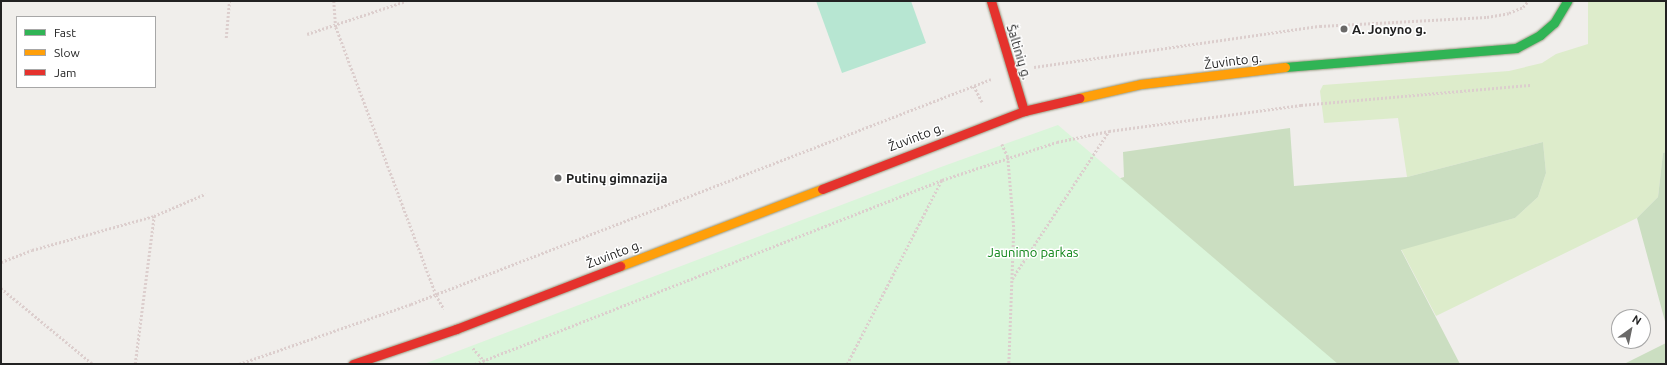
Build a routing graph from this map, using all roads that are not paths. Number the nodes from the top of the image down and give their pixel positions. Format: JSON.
{"nodes":[{"id":1,"x":990,"y":1,"type":"edge"},
{"id":2,"x":1567,"y":1,"type":"edge"},
{"id":3,"x":1024,"y":110,"type":"junction"},
{"id":4,"x":353,"y":364,"type":"edge"}],
"edges":[{"from":1,"to":3,"type":"street","name":"Šaltinių g."},
{"from":2,"to":3,"type":"street","name":"Žuvinto g."},
{"from":3,"to":4,"type":"street","name":"Žuvinto g."}]}
